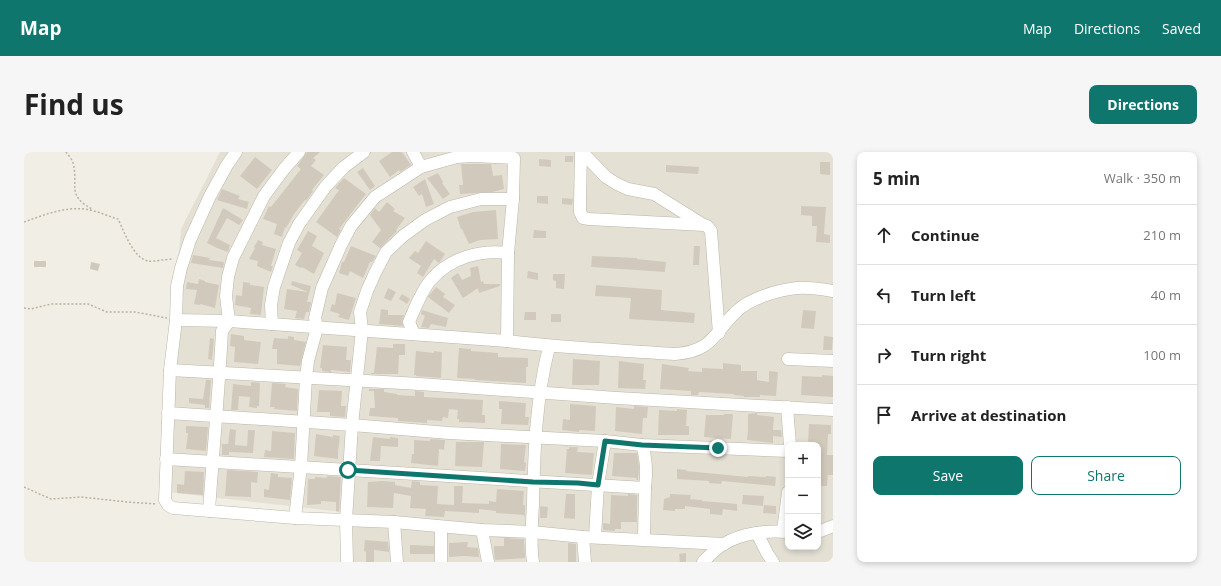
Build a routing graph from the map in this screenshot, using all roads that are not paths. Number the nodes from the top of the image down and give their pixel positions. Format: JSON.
{"nodes":[{"id":1,"x":236,"y":152,"type":"edge"},
{"id":2,"x":299,"y":152,"type":"edge"},
{"id":3,"x":364,"y":152,"type":"edge"},
{"id":4,"x":413,"y":152,"type":"edge"},
{"id":5,"x":581,"y":152,"type":"edge"},
{"id":6,"x":514,"y":155,"type":"edge"},
{"id":7,"x":421,"y":167,"type":"junction"},
{"id":8,"x":512,"y":198,"type":"junction"},
{"id":9,"x":704,"y":225,"type":"junction"},
{"id":10,"x":508,"y":253,"type":"junction"},
{"id":11,"x":833,"y":291,"type":"edge"},
{"id":12,"x":176,"y":320,"type":"junction"},
{"id":13,"x":229,"y":321,"type":"junction"},
{"id":14,"x":272,"y":324,"type":"junction"},
{"id":15,"x":317,"y":328,"type":"junction"},
{"id":16,"x":362,"y":330,"type":"junction"},
{"id":17,"x":719,"y":333,"type":"junction"},
{"id":18,"x":414,"y":334,"type":"junction"},
{"id":19,"x":507,"y":341,"type":"junction"},
{"id":20,"x":549,"y":347,"type":"junction"},
{"id":21,"x":788,"y":359,"type":"dead end"},
{"id":22,"x":833,"y":362,"type":"edge"},
{"id":23,"x":170,"y":370,"type":"junction"},
{"id":24,"x":220,"y":373,"type":"junction"},
{"id":25,"x":306,"y":378,"type":"junction"},
{"id":26,"x":355,"y":381,"type":"junction"},
{"id":27,"x":540,"y":392,"type":"junction"},
{"id":28,"x":787,"y":408,"type":"junction"},
{"id":29,"x":833,"y":410,"type":"edge"},
{"id":30,"x":168,"y":413,"type":"junction"},
{"id":31,"x":217,"y":416,"type":"junction"},
{"id":32,"x":303,"y":422,"type":"junction"},
{"id":33,"x":352,"y":425,"type":"junction"},
{"id":34,"x":536,"y":437,"type":"junction"},
{"id":35,"x":605,"y":441,"type":"junction"},
{"id":36,"x":790,"y":442,"type":"edge"},
{"id":37,"x":642,"y":445,"type":"junction"},
{"id":38,"x":785,"y":451,"type":"edge"},
{"id":39,"x":166,"y":459,"type":"junction"},
{"id":40,"x":212,"y":461,"type":"junction"},
{"id":41,"x":301,"y":466,"type":"junction"},
{"id":42,"x":348,"y":470,"type":"junction"},
{"id":43,"x":533,"y":482,"type":"junction"},
{"id":44,"x":598,"y":485,"type":"junction"},
{"id":45,"x":645,"y":488,"type":"junction"},
{"id":46,"x":209,"y":511,"type":"junction"},
{"id":47,"x":295,"y":518,"type":"junction"},
{"id":48,"x":346,"y":520,"type":"junction"},
{"id":49,"x":394,"y":522,"type":"junction"},
{"id":50,"x":833,"y":526,"type":"edge"},
{"id":51,"x":441,"y":527,"type":"junction"},
{"id":52,"x":482,"y":530,"type":"junction"},
{"id":53,"x":821,"y":531,"type":"edge"},
{"id":54,"x":532,"y":532,"type":"junction"},
{"id":55,"x":785,"y":532,"type":"edge"},
{"id":56,"x":757,"y":533,"type":"junction"},
{"id":57,"x":589,"y":537,"type":"junction"},
{"id":58,"x":644,"y":539,"type":"junction"},
{"id":59,"x":724,"y":544,"type":"junction"},
{"id":60,"x":768,"y":559,"type":"edge"},
{"id":61,"x":347,"y":562,"type":"edge"},
{"id":62,"x":397,"y":562,"type":"edge"},
{"id":63,"x":441,"y":562,"type":"edge"},
{"id":64,"x":488,"y":562,"type":"edge"},
{"id":65,"x":533,"y":562,"type":"edge"},
{"id":66,"x":585,"y":562,"type":"edge"},
{"id":67,"x":702,"y":562,"type":"edge"}],
"edges":[{"from":1,"to":12,"type":"street"},
{"from":2,"to":13,"type":"street"},
{"from":3,"to":14,"type":"street"},
{"from":4,"to":7,"type":"street"},
{"from":5,"to":9,"type":"street"},
{"from":5,"to":9,"type":"street"},
{"from":6,"to":7,"type":"street"},
{"from":6,"to":8,"type":"street"},
{"from":7,"to":15,"type":"street"},
{"from":8,"to":10,"type":"street"},
{"from":8,"to":16,"type":"street"},
{"from":9,"to":17,"type":"street"},
{"from":10,"to":18,"type":"street"},
{"from":10,"to":19,"type":"street"},
{"from":11,"to":17,"type":"street"},
{"from":12,"to":13,"type":"street"},
{"from":12,"to":23,"type":"street"},
{"from":13,"to":14,"type":"street"},
{"from":13,"to":24,"type":"street"},
{"from":14,"to":15,"type":"street"},
{"from":15,"to":16,"type":"street"},
{"from":15,"to":25,"type":"street"},
{"from":16,"to":18,"type":"street"},
{"from":16,"to":26,"type":"street"},
{"from":17,"to":20,"type":"street"},
{"from":18,"to":19,"type":"street"},
{"from":19,"to":20,"type":"street"},
{"from":20,"to":27,"type":"street"},
{"from":21,"to":22,"type":"street"},
{"from":23,"to":24,"type":"street"},
{"from":23,"to":30,"type":"street"},
{"from":24,"to":25,"type":"street"},
{"from":24,"to":31,"type":"street"},
{"from":25,"to":26,"type":"street"},
{"from":25,"to":32,"type":"street"},
{"from":26,"to":27,"type":"street"},
{"from":26,"to":33,"type":"street"},
{"from":27,"to":28,"type":"street"},
{"from":27,"to":34,"type":"street"},
{"from":28,"to":29,"type":"street"},
{"from":28,"to":36,"type":"street"},
{"from":30,"to":31,"type":"street"},
{"from":30,"to":39,"type":"street"},
{"from":31,"to":32,"type":"street"},
{"from":31,"to":40,"type":"street"},
{"from":32,"to":33,"type":"street"},
{"from":32,"to":41,"type":"street"},
{"from":33,"to":34,"type":"street"},
{"from":33,"to":42,"type":"street"},
{"from":34,"to":35,"type":"street"},
{"from":34,"to":43,"type":"street"},
{"from":35,"to":37,"type":"street"},
{"from":35,"to":44,"type":"street"},
{"from":37,"to":38,"type":"street"},
{"from":37,"to":45,"type":"street"},
{"from":39,"to":40,"type":"street"},
{"from":39,"to":46,"type":"street"},
{"from":40,"to":41,"type":"street"},
{"from":40,"to":46,"type":"street"},
{"from":41,"to":42,"type":"street"},
{"from":41,"to":47,"type":"street"},
{"from":42,"to":43,"type":"street"},
{"from":42,"to":48,"type":"street"},
{"from":43,"to":44,"type":"street"},
{"from":43,"to":54,"type":"street"},
{"from":44,"to":45,"type":"street"},
{"from":44,"to":57,"type":"street"},
{"from":45,"to":58,"type":"street"},
{"from":46,"to":47,"type":"street"},
{"from":47,"to":48,"type":"street"},
{"from":48,"to":49,"type":"street"},
{"from":48,"to":61,"type":"street"},
{"from":49,"to":51,"type":"street"},
{"from":49,"to":62,"type":"street"},
{"from":50,"to":53,"type":"street"},
{"from":51,"to":52,"type":"street"},
{"from":51,"to":63,"type":"street"},
{"from":52,"to":54,"type":"street"},
{"from":52,"to":64,"type":"street"},
{"from":54,"to":57,"type":"street"},
{"from":54,"to":65,"type":"street"},
{"from":55,"to":56,"type":"street"},
{"from":56,"to":59,"type":"street"},
{"from":56,"to":60,"type":"street"},
{"from":57,"to":58,"type":"street"},
{"from":57,"to":66,"type":"street"},
{"from":58,"to":59,"type":"street"},
{"from":59,"to":67,"type":"street"}]}
